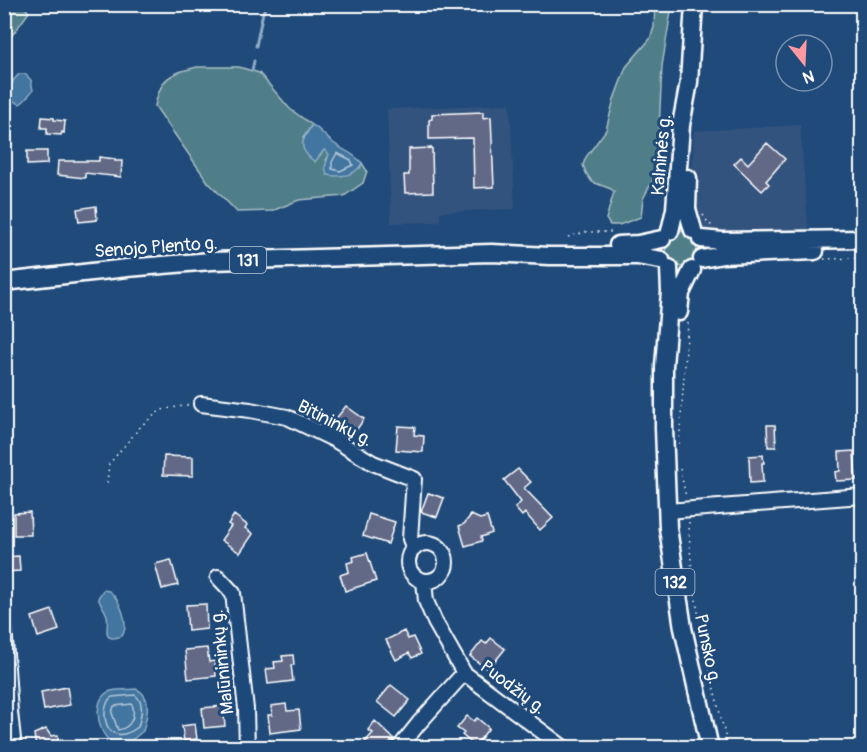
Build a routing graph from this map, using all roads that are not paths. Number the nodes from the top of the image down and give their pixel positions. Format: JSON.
{"nodes":[{"id":1,"x":694,"y":4,"type":"edge"},
{"id":2,"x":689,"y":82,"type":"junction"},
{"id":3,"x":666,"y":235,"type":"junction"},
{"id":4,"x":697,"y":235,"type":"junction"},
{"id":5,"x":862,"y":239,"type":"edge"},
{"id":6,"x":862,"y":249,"type":"edge"},
{"id":7,"x":492,"y":253,"type":"junction"},
{"id":8,"x":665,"y":264,"type":"junction"},
{"id":9,"x":697,"y":264,"type":"junction"},
{"id":10,"x":4,"y":282,"type":"edge"},
{"id":11,"x":201,"y":404,"type":"road end"},
{"id":12,"x":665,"y":414,"type":"junction"},
{"id":13,"x":862,"y":496,"type":"edge"},
{"id":14,"x":667,"y":511,"type":"junction"},
{"id":15,"x":414,"y":549,"type":"junction"},
{"id":16,"x":218,"y":577,"type":"dead end"},
{"id":17,"x":424,"y":581,"type":"junction"},
{"id":18,"x":4,"y":625,"type":"edge"},
{"id":19,"x":464,"y":673,"type":"junction"},
{"id":20,"x":14,"y":747,"type":"edge"},
{"id":21,"x":247,"y":747,"type":"edge"},
{"id":22,"x":399,"y":747,"type":"edge"},
{"id":23,"x":564,"y":747,"type":"edge"},
{"id":24,"x":710,"y":747,"type":"edge"}],
"edges":[{"from":1,"to":2,"type":"main road","name":"Kalninės g."},
{"from":2,"to":3,"type":"main road","name":"Kalninės g."},
{"from":2,"to":4,"type":"main road","name":"Kalninės g."},
{"from":3,"to":4,"type":"main road"},
{"from":3,"to":7,"type":"main road","name":"Senojo Plento g."},
{"from":3,"to":8,"type":"main road"},
{"from":4,"to":5,"type":"main road"},
{"from":4,"to":9,"type":"main road"},
{"from":6,"to":9,"type":"main road"},
{"from":7,"to":8,"type":"main road","name":"Senojo Plento g."},
{"from":7,"to":10,"type":"main road","name":"Senojo Plento g.","number":"131"},
{"from":8,"to":9,"type":"main road"},
{"from":8,"to":12,"type":"main road","name":"Punsko g."},
{"from":9,"to":12,"type":"main road","name":"Punsko g."},
{"from":11,"to":15,"type":"street","name":"Bitininkų g."},
{"from":12,"to":14,"type":"main road","name":"Punsko g.","number":"132"},
{"from":13,"to":14,"type":"street"},
{"from":14,"to":24,"type":"main road","name":"Punsko g.","number":"132"},
{"from":15,"to":17,"type":"street"},
{"from":15,"to":17,"type":"street"},
{"from":16,"to":21,"type":"street","name":"Malūnininkų g."},
{"from":17,"to":19,"type":"street","name":"Puodžių g."},
{"from":18,"to":20,"type":"street"},
{"from":19,"to":22,"type":"street"},
{"from":19,"to":23,"type":"street","name":"Puodžių g."}]}
